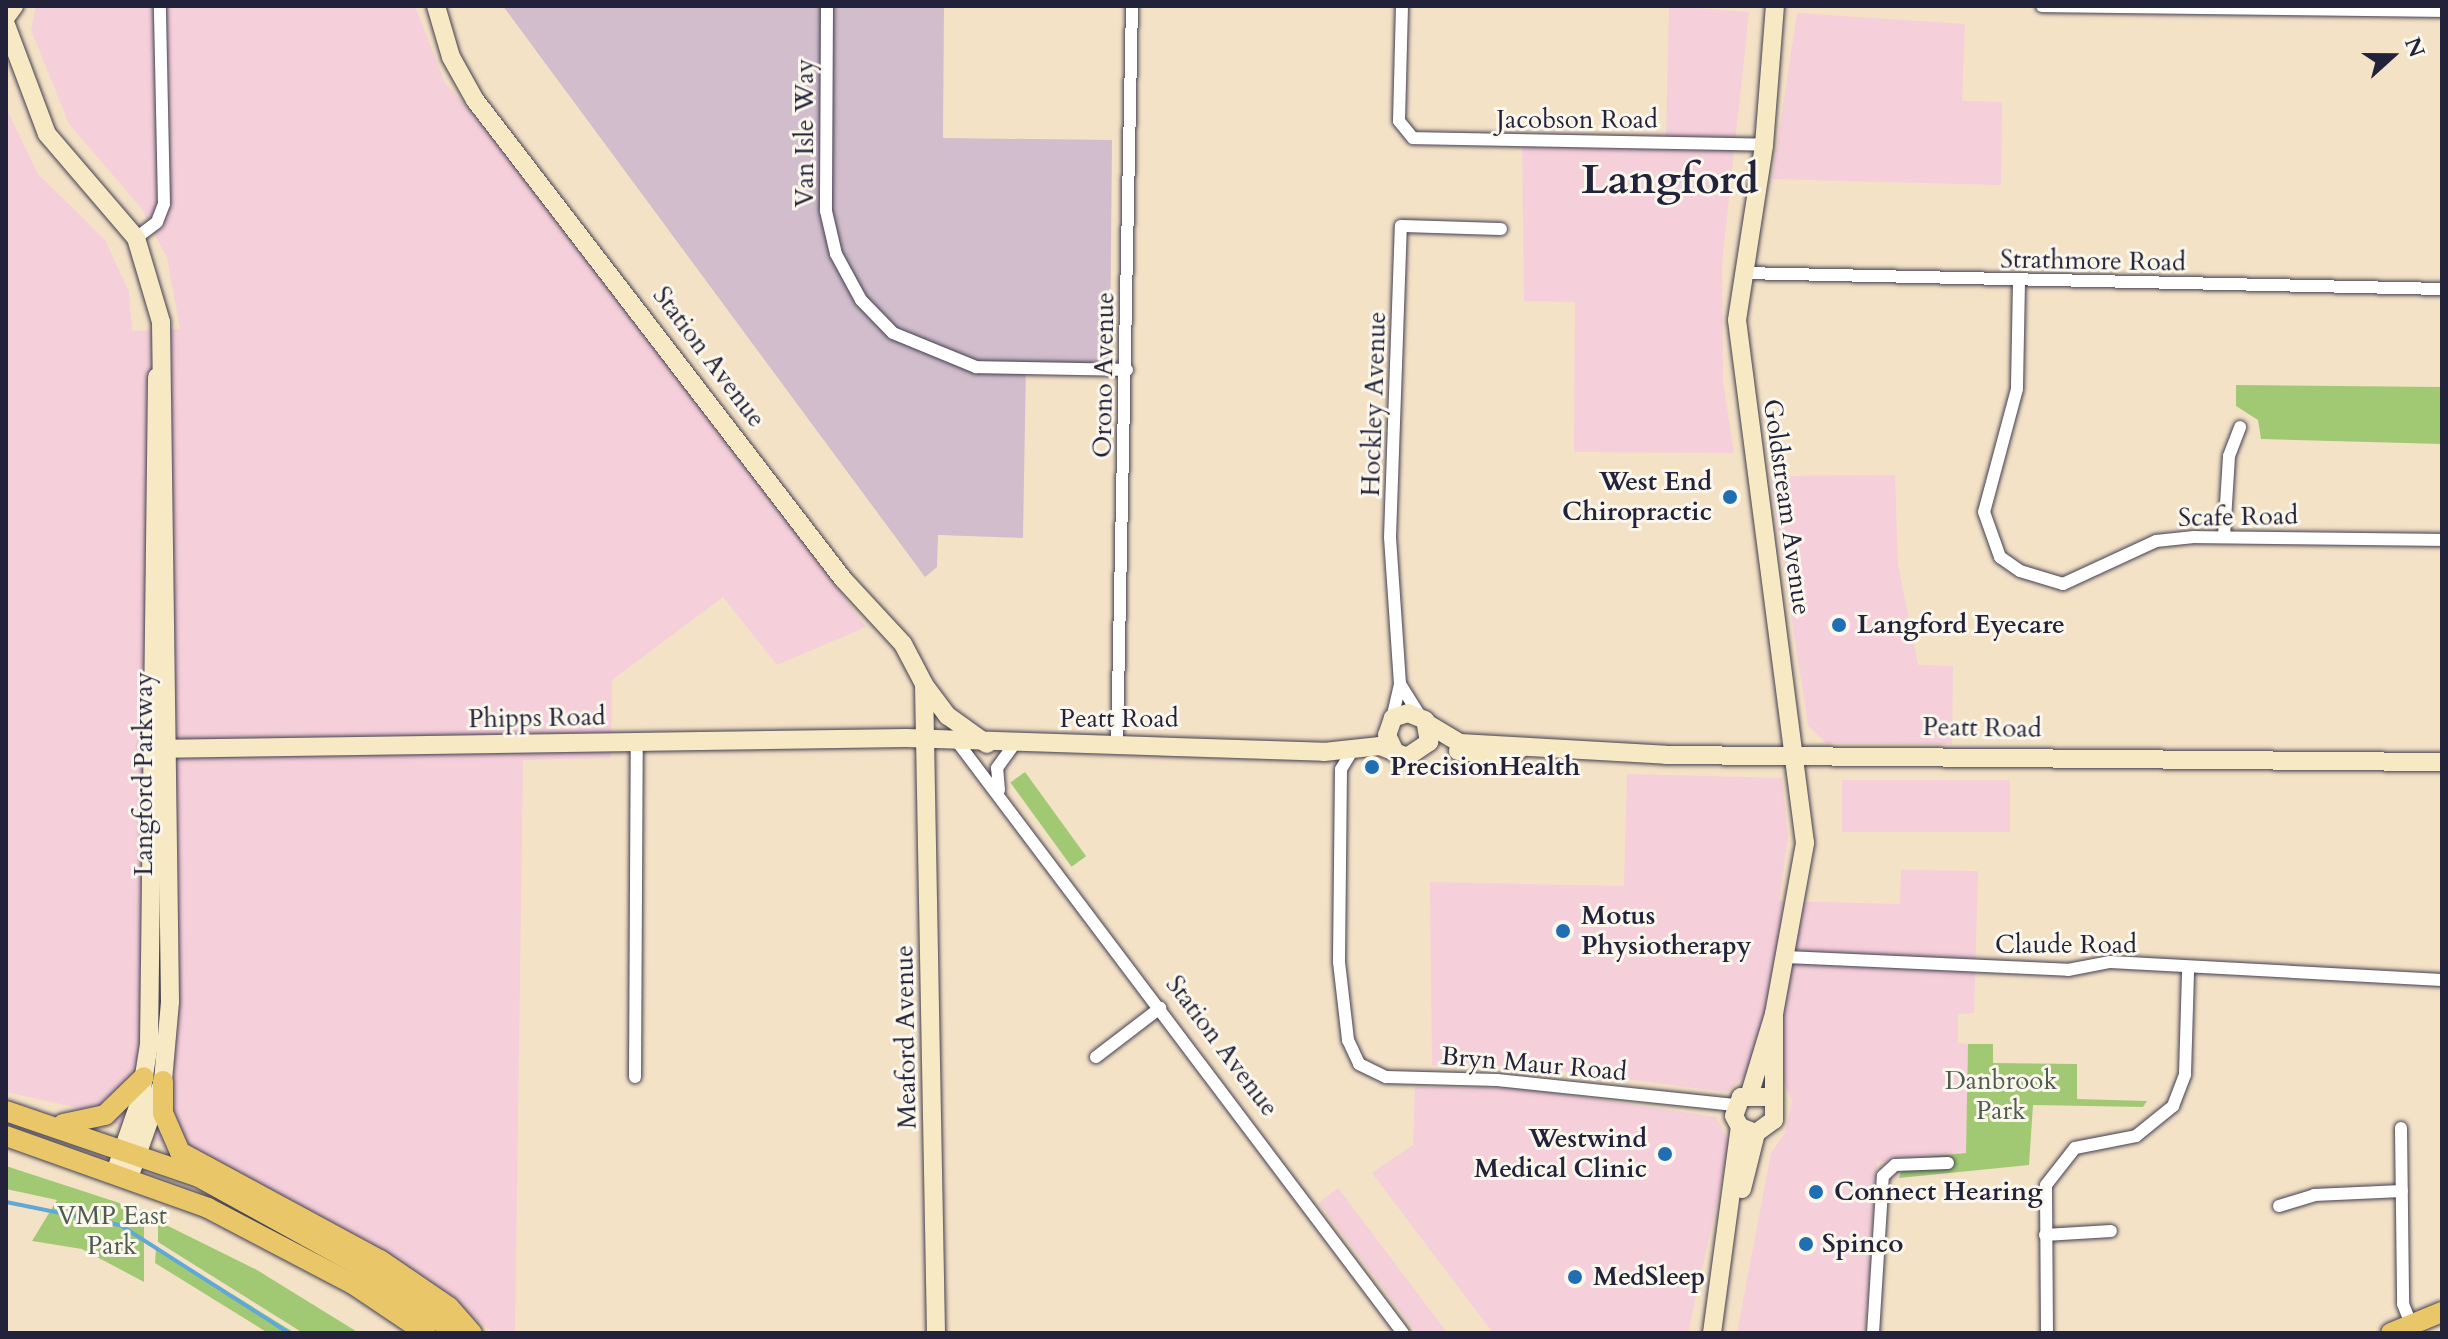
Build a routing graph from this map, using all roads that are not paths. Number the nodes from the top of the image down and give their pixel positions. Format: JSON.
{"nodes":[{"id":1,"x":14,"y":6,"type":"edge"},
{"id":2,"x":436,"y":6,"type":"edge"},
{"id":3,"x":827,"y":6,"type":"edge"},
{"id":4,"x":1132,"y":6,"type":"edge"},
{"id":5,"x":1402,"y":6,"type":"edge"},
{"id":6,"x":1775,"y":6,"type":"edge"},
{"id":7,"x":2042,"y":6,"type":"edge"},
{"id":8,"x":163,"y":10,"type":"edge"},
{"id":9,"x":2442,"y":11,"type":"edge"},
{"id":10,"x":6,"y":17,"type":"edge"},
{"id":11,"x":6,"y":25,"type":"edge"},
{"id":12,"x":1764,"y":145,"type":"junction"},
{"id":13,"x":1501,"y":229,"type":"dead end"},
{"id":14,"x":136,"y":238,"type":"junction"},
{"id":15,"x":1743,"y":273,"type":"junction"},
{"id":16,"x":2019,"y":282,"type":"junction"},
{"id":17,"x":2442,"y":289,"type":"edge"},
{"id":18,"x":161,"y":367,"type":"junction"},
{"id":19,"x":1127,"y":370,"type":"junction"},
{"id":20,"x":2240,"y":427,"type":"dead end"},
{"id":21,"x":2224,"y":536,"type":"junction"},
{"id":22,"x":2442,"y":540,"type":"edge"},
{"id":23,"x":924,"y":684,"type":"junction"},
{"id":24,"x":1400,"y":684,"type":"junction"},
{"id":25,"x":1423,"y":720,"type":"junction"},
{"id":26,"x":1390,"y":723,"type":"junction"},
{"id":27,"x":926,"y":741,"type":"junction"},
{"id":28,"x":637,"y":743,"type":"junction"},
{"id":29,"x":959,"y":744,"type":"junction"},
{"id":30,"x":987,"y":744,"type":"junction"},
{"id":31,"x":1014,"y":745,"type":"junction"},
{"id":32,"x":1117,"y":745,"type":"junction"},
{"id":33,"x":150,"y":749,"type":"junction"},
{"id":34,"x":171,"y":749,"type":"junction"},
{"id":35,"x":1520,"y":749,"type":"junction"},
{"id":36,"x":1320,"y":750,"type":"junction"},
{"id":37,"x":1394,"y":750,"type":"junction"},
{"id":38,"x":1352,"y":751,"type":"junction"},
{"id":39,"x":1419,"y":753,"type":"junction"},
{"id":40,"x":1796,"y":753,"type":"junction"},
{"id":41,"x":2442,"y":762,"type":"edge"},
{"id":42,"x":1341,"y":769,"type":"junction"},
{"id":43,"x":999,"y":790,"type":"junction"},
{"id":44,"x":1786,"y":957,"type":"junction"},
{"id":45,"x":2188,"y":971,"type":"junction"},
{"id":46,"x":2442,"y":980,"type":"edge"},
{"id":47,"x":1160,"y":1008,"type":"junction"},
{"id":48,"x":1774,"y":1014,"type":"junction"},
{"id":49,"x":1096,"y":1057,"type":"dead end"},
{"id":50,"x":635,"y":1077,"type":"dead end"},
{"id":51,"x":153,"y":1079,"type":"junction"},
{"id":52,"x":1770,"y":1097,"type":"junction"},
{"id":53,"x":6,"y":1111,"type":"edge"},
{"id":54,"x":1743,"y":1115,"type":"junction"},
{"id":55,"x":59,"y":1125,"type":"junction"},
{"id":56,"x":2401,"y":1128,"type":"dead end"},
{"id":57,"x":6,"y":1136,"type":"edge"},
{"id":58,"x":131,"y":1149,"type":"junction"},
{"id":59,"x":1948,"y":1163,"type":"dead end"},
{"id":60,"x":123,"y":1173,"type":"junction"},
{"id":61,"x":2402,"y":1191,"type":"junction"},
{"id":62,"x":2279,"y":1206,"type":"dead end"},
{"id":63,"x":2111,"y":1231,"type":"dead end"},
{"id":64,"x":2045,"y":1235,"type":"junction"},
{"id":65,"x":2442,"y":1312,"type":"edge"},
{"id":66,"x":2411,"y":1324,"type":"junction"},
{"id":67,"x":426,"y":1333,"type":"edge"},
{"id":68,"x":457,"y":1333,"type":"edge"},
{"id":69,"x":472,"y":1333,"type":"edge"},
{"id":70,"x":936,"y":1333,"type":"edge"},
{"id":71,"x":1403,"y":1333,"type":"edge"},
{"id":72,"x":1712,"y":1333,"type":"edge"},
{"id":73,"x":1873,"y":1333,"type":"edge"},
{"id":74,"x":2047,"y":1333,"type":"edge"},
{"id":75,"x":2391,"y":1333,"type":"edge"}],
"edges":[{"from":1,"to":10,"type":"street"},
{"from":2,"to":23,"type":"street","name":"Station Avenue"},
{"from":3,"to":19,"type":"street","name":"Van Isle Way"},
{"from":4,"to":19,"type":"street","name":"Orono Avenue"},
{"from":5,"to":12,"type":"street","name":"Jacobson Road"},
{"from":6,"to":12,"type":"street","name":"Goldstream Avenue"},
{"from":7,"to":9,"type":"street"},
{"from":8,"to":14,"type":"street"},
{"from":11,"to":14,"type":"street","name":"Langford Parkway"},
{"from":12,"to":15,"type":"street","name":"Goldstream Avenue"},
{"from":13,"to":24,"type":"street","name":"Hockley Avenue"},
{"from":14,"to":18,"type":"street","name":"Langford Parkway"},
{"from":15,"to":16,"type":"street","name":"Strathmore Road"},
{"from":15,"to":40,"type":"street","name":"Goldstream Avenue"},
{"from":16,"to":17,"type":"street","name":"Strathmore Road"},
{"from":16,"to":21,"type":"street","name":"Scafe Road"},
{"from":18,"to":33,"type":"street","name":"Langford Parkway"},
{"from":18,"to":34,"type":"street","name":"Langford Parkway"},
{"from":19,"to":32,"type":"street","name":"Orono Avenue"},
{"from":20,"to":21,"type":"street"},
{"from":21,"to":22,"type":"street","name":"Scafe Road"},
{"from":23,"to":27,"type":"street","name":"Station Avenue"},
{"from":23,"to":30,"type":"street"},
{"from":24,"to":25,"type":"street","name":"Hockley Avenue"},
{"from":24,"to":26,"type":"street","name":"Hockley Avenue"},
{"from":25,"to":26,"type":"street","name":"Peatt Road"},
{"from":25,"to":35,"type":"street","name":"Peatt Road"},
{"from":25,"to":39,"type":"street"},
{"from":26,"to":36,"type":"street","name":"Peatt Road"},
{"from":26,"to":37,"type":"street"},
{"from":27,"to":28,"type":"street","name":"Phipps Road"},
{"from":27,"to":29,"type":"street","name":"Peatt Road"},
{"from":27,"to":70,"type":"street","name":"Meaford Avenue"},
{"from":28,"to":34,"type":"street","name":"Phipps Road"},
{"from":28,"to":50,"type":"street"},
{"from":29,"to":30,"type":"street","name":"Peatt Road"},
{"from":29,"to":43,"type":"street","name":"Station Avenue"},
{"from":30,"to":31,"type":"street","name":"Peatt Road"},
{"from":31,"to":32,"type":"street","name":"Peatt Road"},
{"from":31,"to":43,"type":"street"},
{"from":32,"to":36,"type":"street","name":"Peatt Road"},
{"from":33,"to":34,"type":"street","name":"Phipps Road"},
{"from":33,"to":51,"type":"street","name":"Langford Parkway"},
{"from":34,"to":51,"type":"street","name":"Langford Parkway"},
{"from":35,"to":39,"type":"street","name":"Peatt Road"},
{"from":35,"to":40,"type":"street","name":"Peatt Road"},
{"from":36,"to":38,"type":"street","name":"Peatt Road"},
{"from":36,"to":42,"type":"street"},
{"from":37,"to":38,"type":"street","name":"Peatt Road"},
{"from":37,"to":39,"type":"street","name":"Peatt Road"},
{"from":38,"to":42,"type":"street"},
{"from":40,"to":41,"type":"street","name":"Peatt Road"},
{"from":40,"to":44,"type":"street","name":"Goldstream Avenue"},
{"from":42,"to":54,"type":"street","name":"Bryn Maur Road"},
{"from":43,"to":47,"type":"street","name":"Station Avenue"},
{"from":44,"to":45,"type":"street","name":"Claude Road"},
{"from":44,"to":48,"type":"street","name":"Goldstream Avenue"},
{"from":45,"to":46,"type":"street","name":"Claude Road"},
{"from":45,"to":64,"type":"street"},
{"from":47,"to":49,"type":"street"},
{"from":47,"to":71,"type":"street","name":"Station Avenue"},
{"from":48,"to":52,"type":"street","name":"Goldstream Avenue"},
{"from":48,"to":54,"type":"street","name":"Goldstream Avenue"},
{"from":51,"to":55,"type":"main road"},
{"from":51,"to":58,"type":"street","name":"Langford Parkway"},
{"from":51,"to":69,"type":"main road"},
{"from":52,"to":54,"type":"street"},
{"from":52,"to":54,"type":"street","name":"Goldstream Avenue"},
{"from":53,"to":55,"type":"main road"},
{"from":54,"to":72,"type":"street","name":"Goldstream Avenue"},
{"from":55,"to":58,"type":"main road"},
{"from":56,"to":61,"type":"street"},
{"from":57,"to":60,"type":"main road"},
{"from":58,"to":60,"type":"street","name":"Langford Parkway"},
{"from":58,"to":68,"type":"main road"},
{"from":59,"to":73,"type":"street"},
{"from":60,"to":67,"type":"main road"},
{"from":61,"to":62,"type":"street"},
{"from":61,"to":66,"type":"street"},
{"from":63,"to":64,"type":"street"},
{"from":64,"to":74,"type":"street"},
{"from":65,"to":66,"type":"main road"},
{"from":66,"to":75,"type":"main road"}]}
